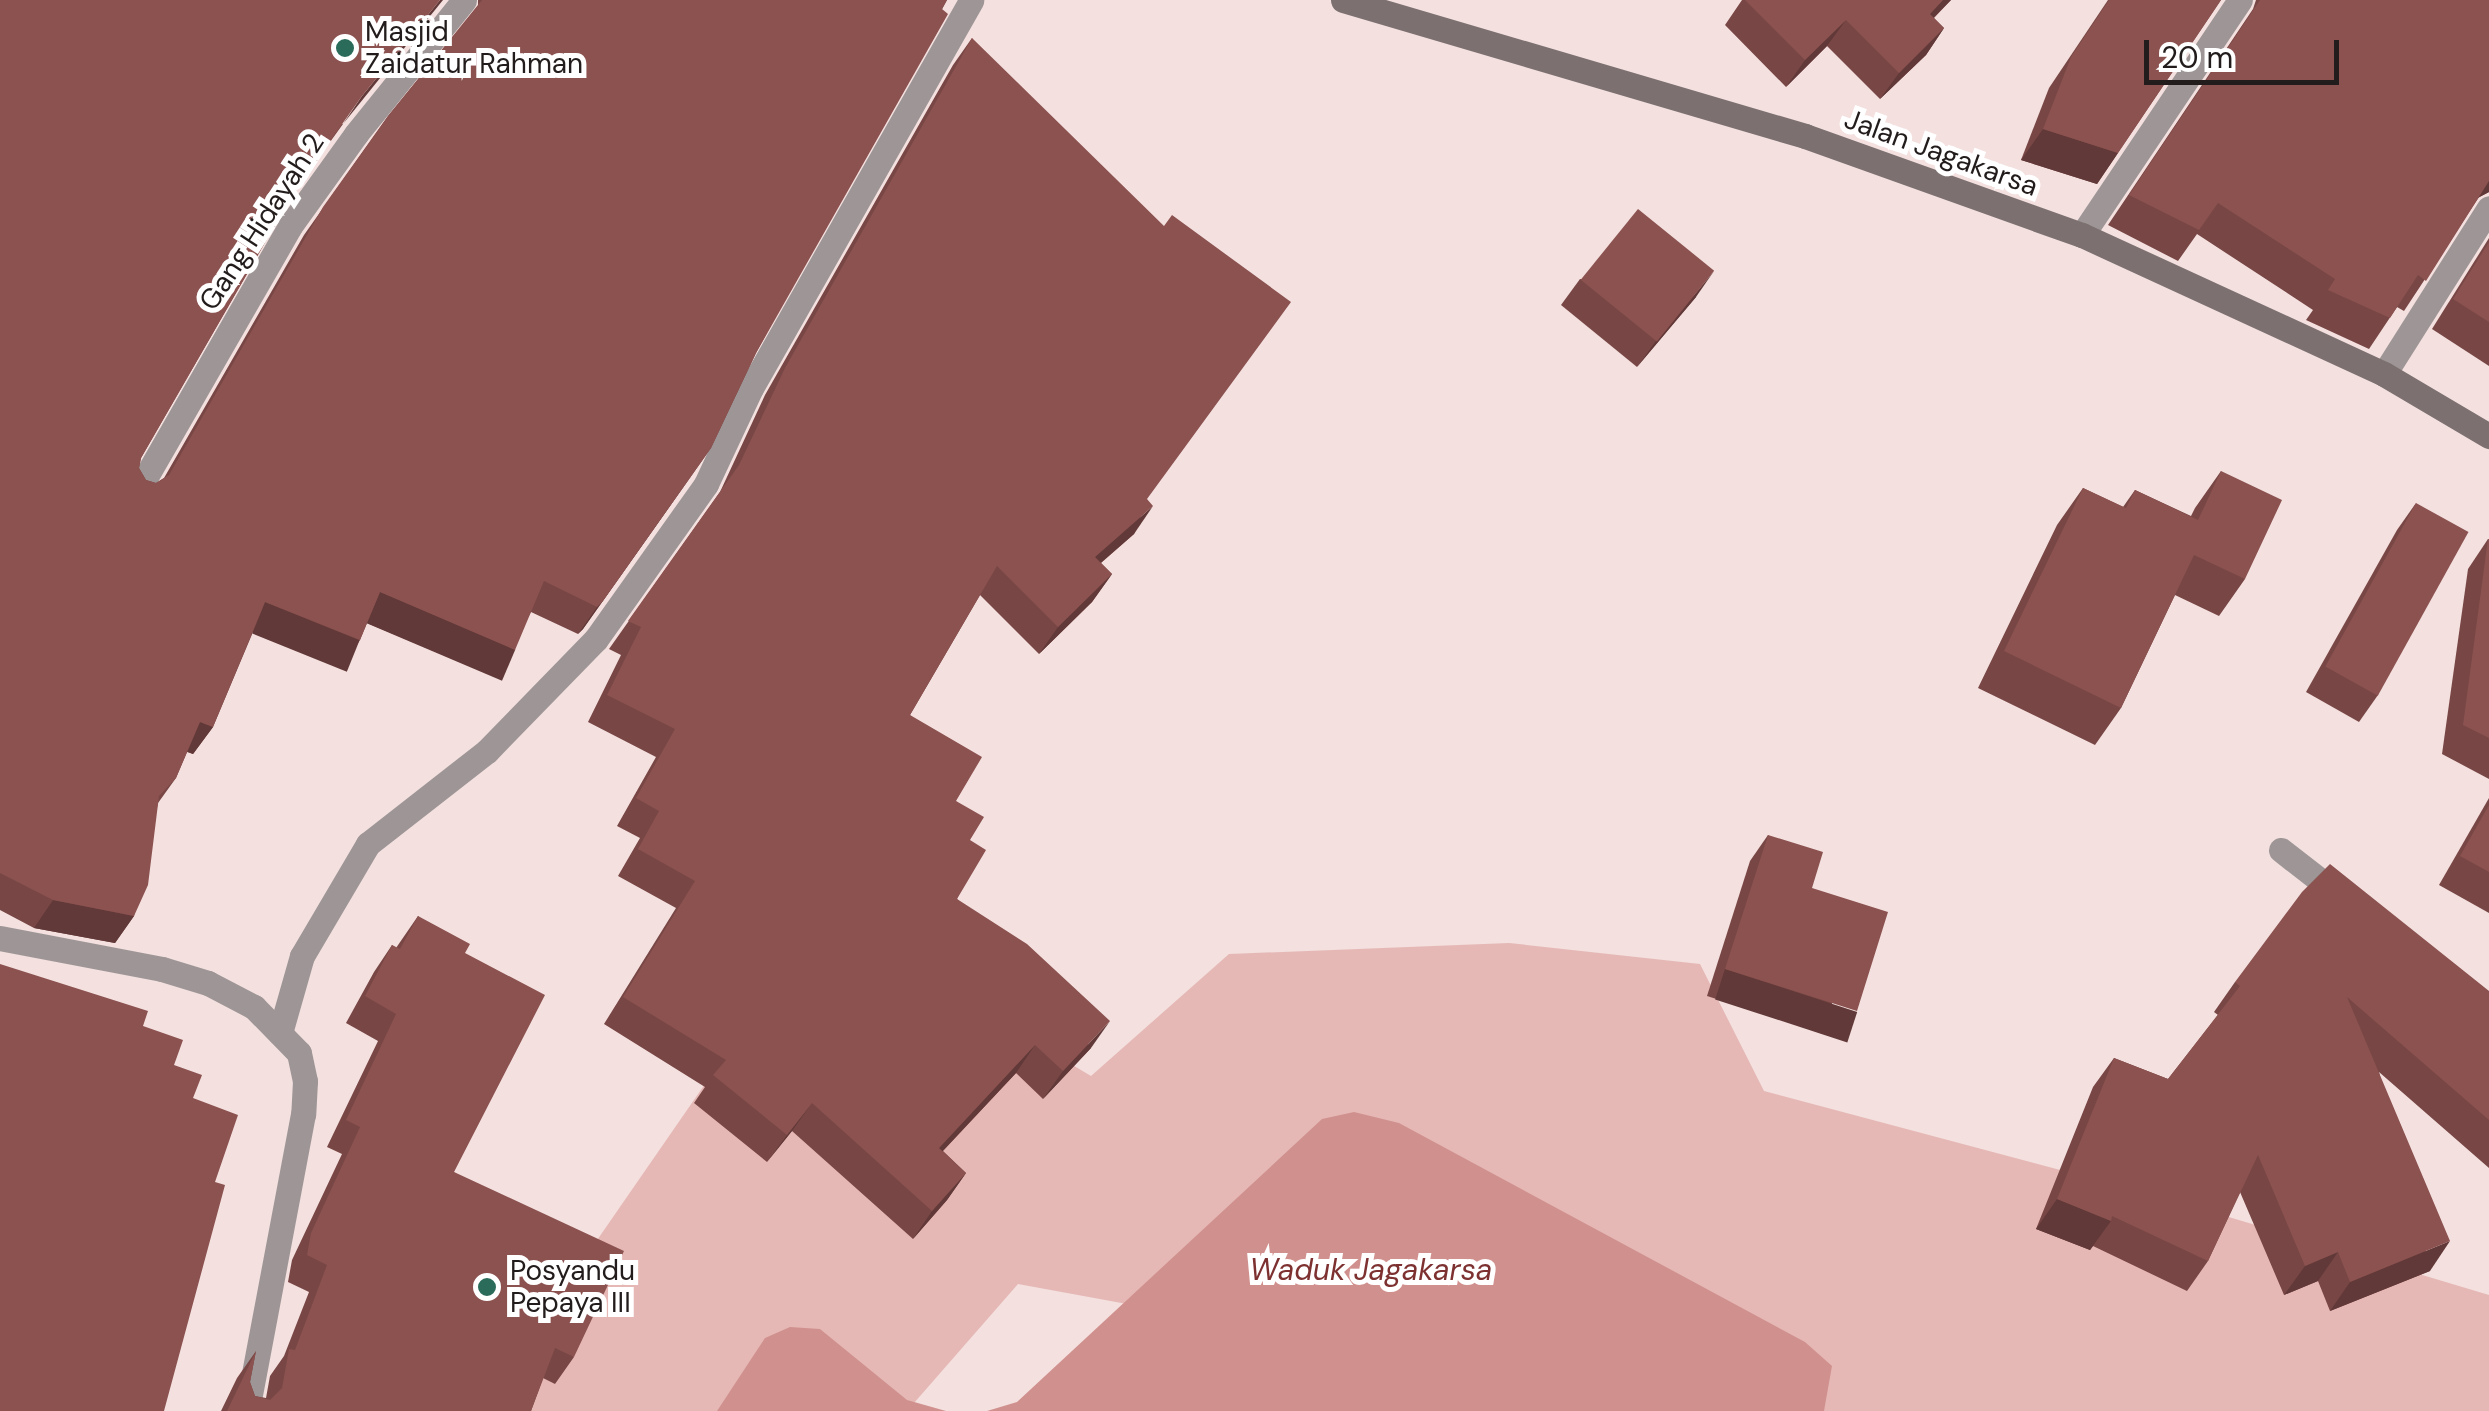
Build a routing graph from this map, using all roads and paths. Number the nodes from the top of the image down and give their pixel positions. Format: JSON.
{"nodes":[{"id":1,"x":464,"y":0,"type":"edge"},
{"id":2,"x":971,"y":0,"type":"edge"},
{"id":3,"x":1343,"y":0,"type":"edge"},
{"id":4,"x":2240,"y":0,"type":"edge"},
{"id":5,"x":2489,"y":208,"type":"edge"},
{"id":6,"x":2082,"y":235,"type":"junction"},
{"id":7,"x":2384,"y":374,"type":"junction"},
{"id":8,"x":2489,"y":436,"type":"edge"},
{"id":9,"x":136,"y":494,"type":"edge"},
{"id":10,"x":2281,"y":850,"type":"dead end"},
{"id":11,"x":2358,"y":911,"type":"edge"},
{"id":12,"x":0,"y":938,"type":"edge"},
{"id":13,"x":280,"y":1033,"type":"junction"},
{"id":14,"x":248,"y":1411,"type":"edge"}],
"edges":[{"from":1,"to":9,"type":"street","name":"Gang Hidayah 2"},
{"from":2,"to":13,"type":"street"},
{"from":3,"to":6,"type":"main road","name":"Jalan Jagakarsa"},
{"from":4,"to":6,"type":"street"},
{"from":5,"to":7,"type":"street"},
{"from":6,"to":7,"type":"main road","name":"Jalan Jagakarsa"},
{"from":7,"to":8,"type":"main road","name":"Jalan Jagakarsa"},
{"from":10,"to":11,"type":"street"},
{"from":12,"to":13,"type":"street"},
{"from":13,"to":14,"type":"street"}]}
